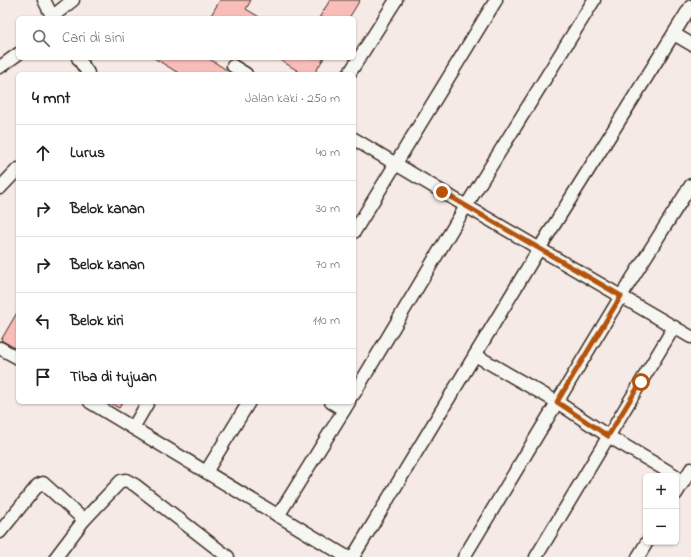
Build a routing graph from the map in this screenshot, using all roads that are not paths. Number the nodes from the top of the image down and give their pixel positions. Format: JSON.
{"nodes":[{"id":1,"x":44,"y":0,"type":"edge"},
{"id":2,"x":72,"y":0,"type":"edge"},
{"id":3,"x":396,"y":0,"type":"edge"},
{"id":4,"x":496,"y":0,"type":"edge"},
{"id":5,"x":594,"y":0,"type":"edge"},
{"id":6,"x":691,"y":6,"type":"edge"},
{"id":7,"x":52,"y":16,"type":"edge"},
{"id":8,"x":54,"y":16,"type":"edge"},
{"id":9,"x":674,"y":34,"type":"junction"},
{"id":10,"x":691,"y":44,"type":"edge"},
{"id":11,"x":16,"y":55,"type":"edge"},
{"id":12,"x":79,"y":60,"type":"edge"},
{"id":13,"x":233,"y":66,"type":"dead end"},
{"id":14,"x":0,"y":67,"type":"edge"},
{"id":15,"x":87,"y":72,"type":"edge"},
{"id":16,"x":243,"y":72,"type":"edge"},
{"id":17,"x":351,"y":72,"type":"edge"},
{"id":18,"x":356,"y":140,"type":"edge"},
{"id":19,"x":396,"y":164,"type":"junction"},
{"id":20,"x":16,"y":171,"type":"edge"},
{"id":21,"x":691,"y":185,"type":"edge"},
{"id":22,"x":0,"y":188,"type":"edge"},
{"id":23,"x":466,"y":206,"type":"junction"},
{"id":24,"x":356,"y":229,"type":"edge"},
{"id":25,"x":539,"y":249,"type":"junction"},
{"id":26,"x":621,"y":296,"type":"junction"},
{"id":27,"x":674,"y":327,"type":"junction"},
{"id":28,"x":691,"y":337,"type":"edge"},
{"id":29,"x":0,"y":348,"type":"edge"},
{"id":30,"x":475,"y":355,"type":"junction"},
{"id":31,"x":16,"y":357,"type":"edge"},
{"id":32,"x":356,"y":391,"type":"edge"},
{"id":33,"x":557,"y":402,"type":"junction"},
{"id":34,"x":93,"y":404,"type":"edge"},
{"id":35,"x":147,"y":404,"type":"edge"},
{"id":36,"x":248,"y":404,"type":"edge"},
{"id":37,"x":347,"y":406,"type":"edge"},
{"id":38,"x":133,"y":428,"type":"junction"},
{"id":39,"x":608,"y":436,"type":"junction"},
{"id":40,"x":691,"y":469,"type":"edge"},
{"id":41,"x":206,"y":472,"type":"junction"},
{"id":42,"x":671,"y":473,"type":"edge"},
{"id":43,"x":679,"y":478,"type":"edge"},
{"id":44,"x":278,"y":516,"type":"junction"},
{"id":45,"x":84,"y":520,"type":"junction"},
{"id":46,"x":0,"y":532,"type":"edge"},
{"id":47,"x":645,"y":545,"type":"edge"},
{"id":48,"x":56,"y":557,"type":"edge"},
{"id":49,"x":228,"y":557,"type":"edge"},
{"id":50,"x":347,"y":557,"type":"edge"},
{"id":51,"x":353,"y":557,"type":"edge"},
{"id":52,"x":464,"y":557,"type":"edge"},
{"id":53,"x":536,"y":557,"type":"edge"},
{"id":54,"x":638,"y":557,"type":"edge"}],
"edges":[{"from":1,"to":7,"type":"street"},
{"from":2,"to":8,"type":"street"},
{"from":3,"to":17,"type":"street"},
{"from":4,"to":19,"type":"street"},
{"from":5,"to":23,"type":"street"},
{"from":6,"to":9,"type":"street"},
{"from":9,"to":10,"type":"street"},
{"from":9,"to":25,"type":"street"},
{"from":11,"to":14,"type":"street"},
{"from":12,"to":15,"type":"street"},
{"from":13,"to":16,"type":"street"},
{"from":18,"to":19,"type":"street"},
{"from":19,"to":23,"type":"street"},
{"from":19,"to":24,"type":"street"},
{"from":20,"to":22,"type":"street"},
{"from":21,"to":26,"type":"street"},
{"from":23,"to":25,"type":"street"},
{"from":23,"to":32,"type":"street"},
{"from":25,"to":26,"type":"street"},
{"from":25,"to":30,"type":"street"},
{"from":26,"to":27,"type":"street"},
{"from":26,"to":33,"type":"street"},
{"from":27,"to":28,"type":"street"},
{"from":27,"to":39,"type":"street"},
{"from":29,"to":31,"type":"street"},
{"from":30,"to":33,"type":"street"},
{"from":30,"to":51,"type":"street"},
{"from":33,"to":39,"type":"street"},
{"from":33,"to":52,"type":"street"},
{"from":34,"to":38,"type":"street"},
{"from":35,"to":38,"type":"street"},
{"from":36,"to":41,"type":"street"},
{"from":37,"to":44,"type":"street"},
{"from":38,"to":41,"type":"street"},
{"from":39,"to":42,"type":"street"},
{"from":39,"to":53,"type":"street"},
{"from":40,"to":43,"type":"street"},
{"from":41,"to":44,"type":"street"},
{"from":44,"to":50,"type":"street"},
{"from":45,"to":46,"type":"street"},
{"from":45,"to":48,"type":"street"},
{"from":45,"to":49,"type":"street"},
{"from":47,"to":54,"type":"street"}]}
